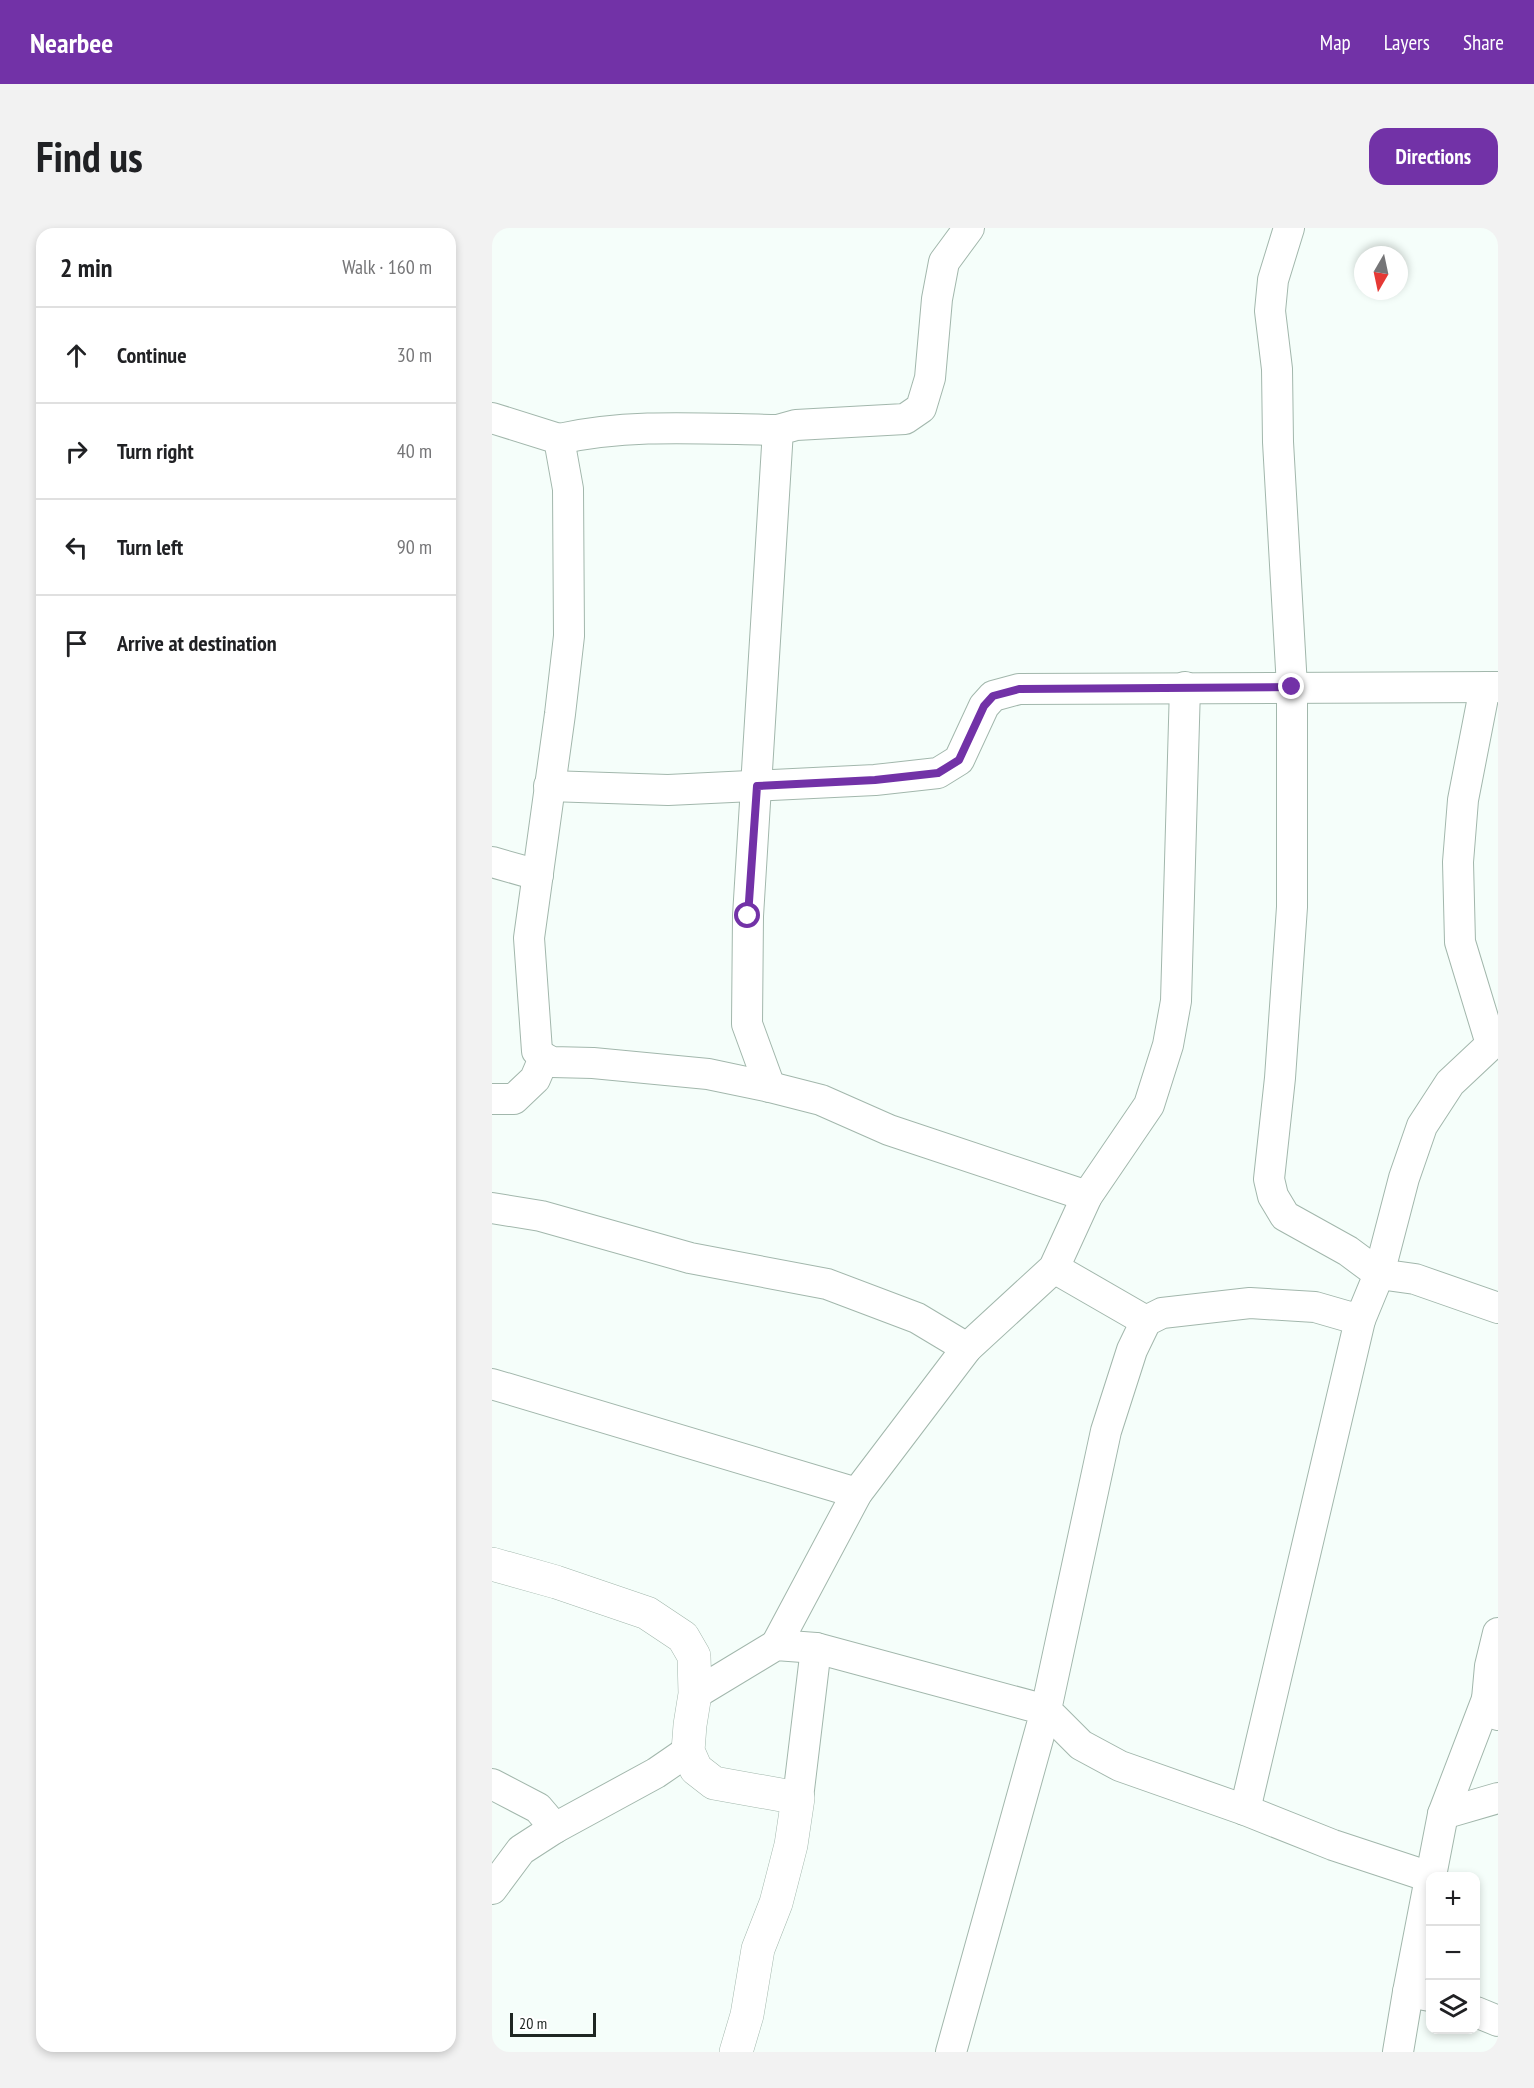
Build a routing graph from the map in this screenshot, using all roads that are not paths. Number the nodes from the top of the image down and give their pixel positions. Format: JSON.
{"nodes":[{"id":1,"x":969,"y":228,"type":"edge"},
{"id":2,"x":1289,"y":228,"type":"edge"},
{"id":3,"x":492,"y":418,"type":"edge"},
{"id":4,"x":778,"y":430,"type":"junction"},
{"id":5,"x":559,"y":439,"type":"junction"},
{"id":6,"x":1185,"y":687,"type":"junction"},
{"id":7,"x":1292,"y":687,"type":"junction"},
{"id":8,"x":1492,"y":687,"type":"edge"},
{"id":9,"x":549,"y":786,"type":"junction"},
{"id":10,"x":757,"y":786,"type":"junction"},
{"id":11,"x":492,"y":862,"type":"edge"},
{"id":12,"x":538,"y":875,"type":"junction"},
{"id":13,"x":1495,"y":1041,"type":"edge"},
{"id":14,"x":544,"y":1058,"type":"junction"},
{"id":15,"x":770,"y":1087,"type":"junction"},
{"id":16,"x":492,"y":1099,"type":"edge"},
{"id":17,"x":1087,"y":1196,"type":"junction"},
{"id":18,"x":492,"y":1208,"type":"edge"},
{"id":19,"x":1054,"y":1268,"type":"junction"},
{"id":20,"x":1379,"y":1274,"type":"junction"},
{"id":21,"x":1498,"y":1308,"type":"edge"},
{"id":22,"x":1360,"y":1320,"type":"junction"},
{"id":23,"x":1146,"y":1321,"type":"junction"},
{"id":24,"x":967,"y":1348,"type":"junction"},
{"id":25,"x":492,"y":1384,"type":"edge"},
{"id":26,"x":857,"y":1493,"type":"junction"},
{"id":27,"x":492,"y":1564,"type":"edge"},
{"id":28,"x":1498,"y":1633,"type":"edge"},
{"id":29,"x":776,"y":1645,"type":"junction"},
{"id":30,"x":816,"y":1648,"type":"junction"},
{"id":31,"x":695,"y":1694,"type":"junction"},
{"id":32,"x":1493,"y":1707,"type":"edge"},
{"id":33,"x":1046,"y":1710,"type":"junction"},
{"id":34,"x":688,"y":1751,"type":"junction"},
{"id":35,"x":492,"y":1784,"type":"edge"},
{"id":36,"x":798,"y":1798,"type":"junction"},
{"id":37,"x":1498,"y":1798,"type":"edge"},
{"id":38,"x":1245,"y":1810,"type":"junction"},
{"id":39,"x":1443,"y":1814,"type":"junction"},
{"id":40,"x":555,"y":1827,"type":"junction"},
{"id":41,"x":1432,"y":1872,"type":"edge"},
{"id":42,"x":1426,"y":1875,"type":"edge"},
{"id":43,"x":492,"y":1889,"type":"edge"},
{"id":44,"x":1426,"y":1926,"type":"edge"},
{"id":45,"x":1419,"y":1994,"type":"edge"},
{"id":46,"x":1480,"y":2014,"type":"edge"},
{"id":47,"x":1498,"y":2021,"type":"edge"},
{"id":48,"x":736,"y":2052,"type":"edge"},
{"id":49,"x":951,"y":2052,"type":"edge"},
{"id":50,"x":1398,"y":2052,"type":"edge"}],
"edges":[{"from":1,"to":4,"type":"street"},
{"from":2,"to":7,"type":"street"},
{"from":3,"to":5,"type":"street"},
{"from":4,"to":5,"type":"street"},
{"from":4,"to":10,"type":"street"},
{"from":5,"to":9,"type":"street"},
{"from":6,"to":7,"type":"street"},
{"from":6,"to":10,"type":"street"},
{"from":6,"to":17,"type":"street"},
{"from":7,"to":8,"type":"street"},
{"from":7,"to":20,"type":"street"},
{"from":8,"to":13,"type":"street"},
{"from":9,"to":10,"type":"street"},
{"from":9,"to":12,"type":"street"},
{"from":10,"to":15,"type":"street"},
{"from":11,"to":12,"type":"street"},
{"from":12,"to":14,"type":"street"},
{"from":13,"to":20,"type":"street"},
{"from":14,"to":15,"type":"street"},
{"from":14,"to":16,"type":"street"},
{"from":15,"to":17,"type":"street"},
{"from":17,"to":19,"type":"street"},
{"from":18,"to":24,"type":"street"},
{"from":19,"to":23,"type":"street"},
{"from":19,"to":24,"type":"street"},
{"from":20,"to":21,"type":"street"},
{"from":20,"to":22,"type":"street"},
{"from":22,"to":23,"type":"street"},
{"from":22,"to":38,"type":"street"},
{"from":23,"to":33,"type":"street"},
{"from":24,"to":26,"type":"street"},
{"from":25,"to":26,"type":"street"},
{"from":26,"to":29,"type":"street"},
{"from":27,"to":31,"type":"street"},
{"from":28,"to":32,"type":"street"},
{"from":29,"to":30,"type":"street"},
{"from":29,"to":31,"type":"street"},
{"from":30,"to":33,"type":"street"},
{"from":30,"to":36,"type":"street"},
{"from":31,"to":34,"type":"street"},
{"from":32,"to":39,"type":"street"},
{"from":33,"to":38,"type":"street"},
{"from":33,"to":49,"type":"street"},
{"from":34,"to":36,"type":"street"},
{"from":34,"to":40,"type":"street"},
{"from":35,"to":40,"type":"street"},
{"from":36,"to":48,"type":"street"},
{"from":37,"to":39,"type":"street"},
{"from":38,"to":42,"type":"street"},
{"from":39,"to":41,"type":"street"},
{"from":40,"to":43,"type":"street"},
{"from":44,"to":45,"type":"street"},
{"from":45,"to":50,"type":"street"},
{"from":46,"to":47,"type":"street"}]}
